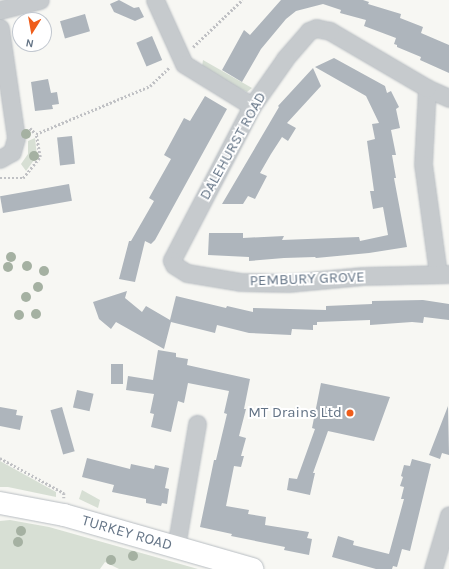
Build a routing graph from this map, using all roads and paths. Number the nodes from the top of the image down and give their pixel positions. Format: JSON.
{"nodes":[{"id":1,"x":40,"y":0,"type":"edge"},
{"id":2,"x":155,"y":0,"type":"edge"},
{"id":3,"x":242,"y":0,"type":"edge"},
{"id":4,"x":0,"y":10,"type":"edge"},
{"id":5,"x":0,"y":28,"type":"edge"},
{"id":6,"x":181,"y":59,"type":"junction"},
{"id":7,"x":427,"y":88,"type":"junction"},
{"id":8,"x":449,"y":98,"type":"edge"},
{"id":9,"x":252,"y":106,"type":"junction"},
{"id":10,"x":13,"y":113,"type":"junction"},
{"id":11,"x":36,"y":134,"type":"junction"},
{"id":12,"x":0,"y":159,"type":"edge"},
{"id":13,"x":0,"y":178,"type":"edge"},
{"id":14,"x":172,"y":260,"type":"joint"},
{"id":15,"x":443,"y":274,"type":"edge"},
{"id":16,"x":197,"y":424,"type":"dead end"},
{"id":17,"x":0,"y":458,"type":"edge"},
{"id":18,"x":0,"y":503,"type":"edge"},
{"id":19,"x":64,"y":515,"type":"junction"},
{"id":20,"x":449,"y":515,"type":"edge"},
{"id":21,"x":176,"y":547,"type":"junction"},
{"id":22,"x":252,"y":569,"type":"edge"},
{"id":23,"x":433,"y":569,"type":"edge"}],
"edges":[{"from":1,"to":4,"type":"street"},
{"from":2,"to":6,"type":"street"},
{"from":3,"to":6,"type":"path"},
{"from":5,"to":10,"type":"street"},
{"from":6,"to":9,"type":"street"},
{"from":6,"to":11,"type":"path"},
{"from":7,"to":8,"type":"street","name":"DALEHURST ROAD"},
{"from":7,"to":9,"type":"street","name":"DALEHURST ROAD"},
{"from":7,"to":15,"type":"street"},
{"from":9,"to":14,"type":"street","name":"DALEHURST ROAD"},
{"from":10,"to":11,"type":"path"},
{"from":10,"to":12,"type":"street"},
{"from":11,"to":13,"type":"path"},
{"from":14,"to":15,"type":"street","name":"PEMBURY GROVE"},
{"from":16,"to":21,"type":"street"},
{"from":17,"to":19,"type":"path"},
{"from":18,"to":19,"type":"street","name":"TURKEY ROAD"},
{"from":19,"to":21,"type":"street","name":"TURKEY ROAD"},
{"from":20,"to":23,"type":"street"},
{"from":21,"to":22,"type":"street","name":"TURKEY ROAD"}]}
